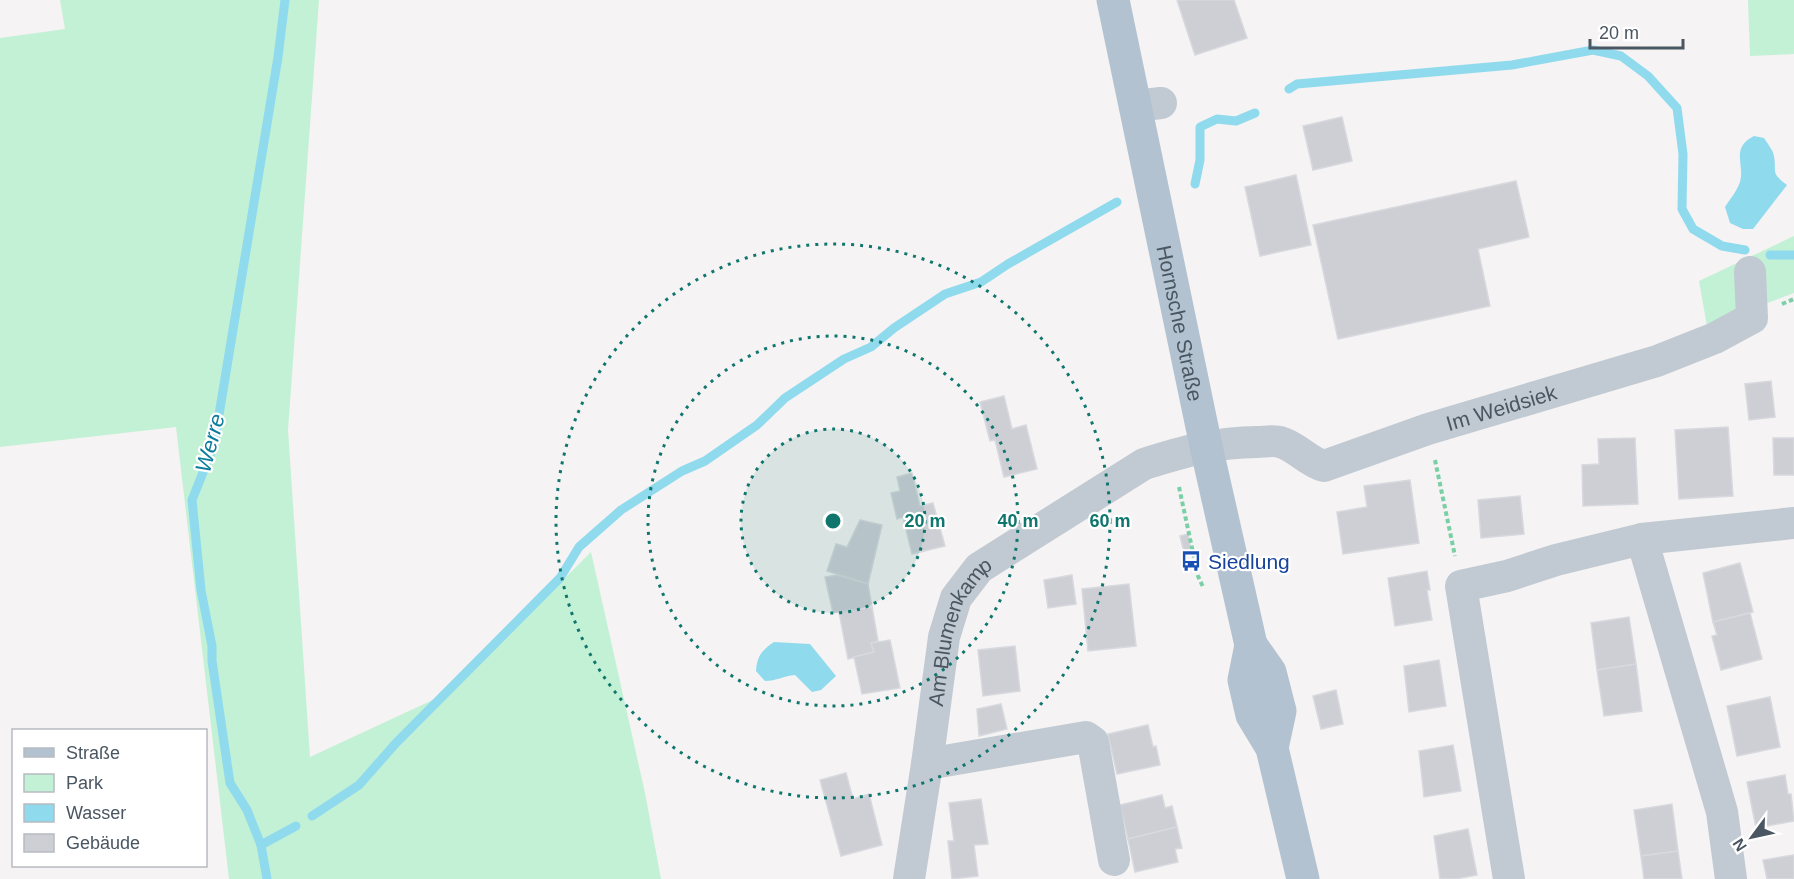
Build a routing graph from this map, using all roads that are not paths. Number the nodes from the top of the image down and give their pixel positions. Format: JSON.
{"nodes":[{"id":1,"x":1113,"y":0,"type":"edge"},
{"id":2,"x":1750,"y":272,"type":"dead end"},
{"id":3,"x":1206,"y":446,"type":"junction"},
{"id":4,"x":1794,"y":523,"type":"edge"},
{"id":5,"x":1642,"y":539,"type":"junction"},
{"id":6,"x":927,"y":764,"type":"junction"},
{"id":7,"x":1114,"y":860,"type":"dead end"},
{"id":8,"x":909,"y":879,"type":"edge"},
{"id":9,"x":1303,"y":879,"type":"edge"},
{"id":10,"x":1509,"y":879,"type":"edge"},
{"id":11,"x":1731,"y":879,"type":"edge"}],
"edges":[{"from":1,"to":3,"type":"main road","name":"Hornsche Straße"},
{"from":2,"to":3,"type":"street","name":"Im Weidsiek"},
{"from":3,"to":6,"type":"street","name":"Am Blumenkamp"},
{"from":3,"to":9,"type":"main road","name":"Hornsche Straße"},
{"from":4,"to":5,"type":"street"},
{"from":5,"to":10,"type":"street"},
{"from":5,"to":11,"type":"street"},
{"from":6,"to":7,"type":"street"},
{"from":6,"to":8,"type":"street","name":"Am Blumenkamp"}]}
